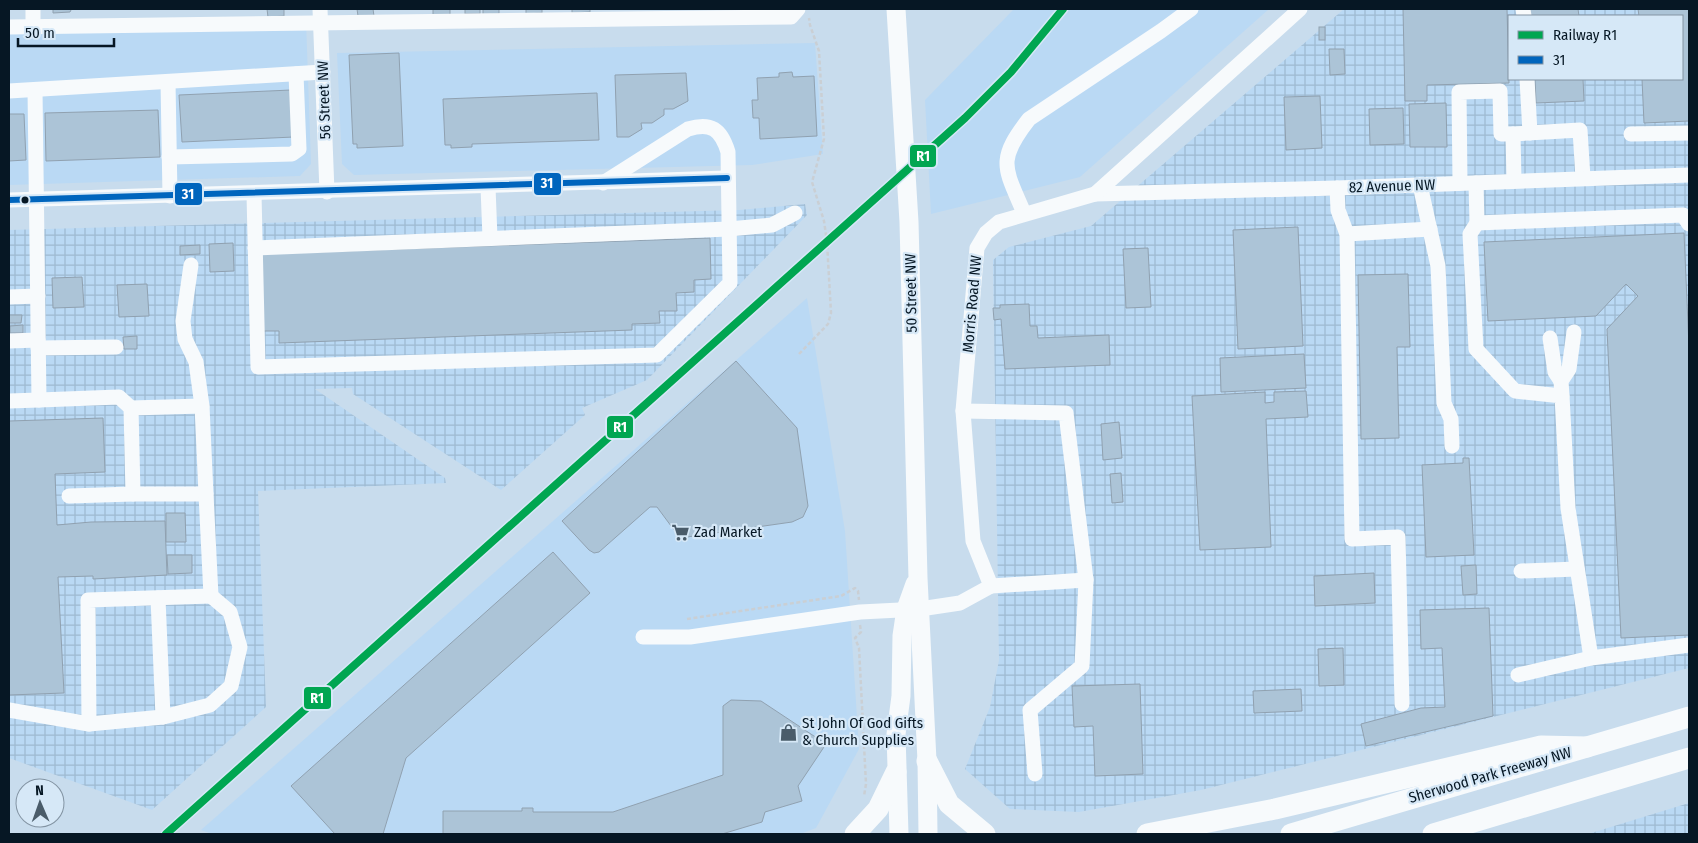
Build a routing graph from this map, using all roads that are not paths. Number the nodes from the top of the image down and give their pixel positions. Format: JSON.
{"nodes":[{"id":1,"x":33,"y":9,"type":"edge"},
{"id":2,"x":896,"y":9,"type":"edge"},
{"id":3,"x":1191,"y":9,"type":"edge"},
{"id":4,"x":1300,"y":9,"type":"edge"},
{"id":5,"x":804,"y":13,"type":"edge"},
{"id":6,"x":606,"y":14,"type":"edge"},
{"id":7,"x":320,"y":16,"type":"edge"},
{"id":8,"x":9,"y":27,"type":"edge"},
{"id":9,"x":34,"y":27,"type":"junction"},
{"id":10,"x":323,"y":72,"type":"junction"},
{"id":11,"x":296,"y":74,"type":"junction"},
{"id":12,"x":1527,"y":80,"type":"edge"},
{"id":13,"x":168,"y":82,"type":"junction"},
{"id":14,"x":35,"y":90,"type":"junction"},
{"id":15,"x":9,"y":91,"type":"edge"},
{"id":16,"x":1530,"y":133,"type":"junction"},
{"id":17,"x":1689,"y":133,"type":"edge"},
{"id":18,"x":1514,"y":134,"type":"junction"},
{"id":19,"x":1631,"y":134,"type":"dead end"},
{"id":20,"x":169,"y":157,"type":"junction"},
{"id":21,"x":1689,"y":174,"type":"edge"},
{"id":22,"x":727,"y":178,"type":"junction"},
{"id":23,"x":1583,"y":178,"type":"junction"},
{"id":24,"x":1514,"y":181,"type":"junction"},
{"id":25,"x":603,"y":183,"type":"junction"},
{"id":26,"x":1468,"y":183,"type":"junction"},
{"id":27,"x":1420,"y":185,"type":"junction"},
{"id":28,"x":488,"y":187,"type":"junction"},
{"id":29,"x":1337,"y":188,"type":"junction"},
{"id":30,"x":327,"y":192,"type":"junction"},
{"id":31,"x":254,"y":194,"type":"junction"},
{"id":32,"x":1095,"y":194,"type":"junction"},
{"id":33,"x":170,"y":196,"type":"junction"},
{"id":34,"x":9,"y":200,"type":"edge"},
{"id":35,"x":38,"y":200,"type":"junction"},
{"id":36,"x":795,"y":213,"type":"dead end"},
{"id":37,"x":1024,"y":213,"type":"junction"},
{"id":38,"x":1477,"y":223,"type":"junction"},
{"id":39,"x":1689,"y":224,"type":"edge"},
{"id":40,"x":729,"y":229,"type":"junction"},
{"id":41,"x":1430,"y":229,"type":"junction"},
{"id":42,"x":1347,"y":234,"type":"junction"},
{"id":43,"x":490,"y":238,"type":"junction"},
{"id":44,"x":255,"y":248,"type":"junction"},
{"id":45,"x":191,"y":265,"type":"dead end"},
{"id":46,"x":38,"y":296,"type":"junction"},
{"id":47,"x":9,"y":297,"type":"edge"},
{"id":48,"x":1574,"y":332,"type":"dead end"},
{"id":49,"x":1550,"y":338,"type":"dead end"},
{"id":50,"x":9,"y":341,"type":"edge"},
{"id":51,"x":38,"y":344,"type":"junction"},
{"id":52,"x":116,"y":347,"type":"dead end"},
{"id":53,"x":1561,"y":388,"type":"junction"},
{"id":54,"x":38,"y":400,"type":"junction"},
{"id":55,"x":9,"y":401,"type":"edge"},
{"id":56,"x":202,"y":406,"type":"junction"},
{"id":57,"x":131,"y":408,"type":"junction"},
{"id":58,"x":963,"y":411,"type":"junction"},
{"id":59,"x":1452,"y":446,"type":"dead end"},
{"id":60,"x":133,"y":494,"type":"junction"},
{"id":61,"x":206,"y":494,"type":"junction"},
{"id":62,"x":69,"y":496,"type":"dead end"},
{"id":63,"x":1577,"y":569,"type":"junction"},
{"id":64,"x":1521,"y":571,"type":"dead end"},
{"id":65,"x":1086,"y":580,"type":"junction"},
{"id":66,"x":991,"y":586,"type":"junction"},
{"id":67,"x":211,"y":596,"type":"junction"},
{"id":68,"x":158,"y":598,"type":"junction"},
{"id":69,"x":913,"y":609,"type":"junction"},
{"id":70,"x":643,"y":637,"type":"dead end"},
{"id":71,"x":1689,"y":645,"type":"edge"},
{"id":72,"x":1591,"y":658,"type":"junction"},
{"id":73,"x":1518,"y":675,"type":"dead end"},
{"id":74,"x":1402,"y":704,"type":"dead end"},
{"id":75,"x":9,"y":710,"type":"edge"},
{"id":76,"x":163,"y":717,"type":"junction"},
{"id":77,"x":1689,"y":717,"type":"edge"},
{"id":78,"x":89,"y":724,"type":"junction"},
{"id":79,"x":1587,"y":747,"type":"junction"},
{"id":80,"x":1689,"y":758,"type":"edge"},
{"id":81,"x":927,"y":761,"type":"junction"},
{"id":82,"x":896,"y":772,"type":"junction"},
{"id":83,"x":1035,"y":774,"type":"dead end"},
{"id":84,"x":1483,"y":820,"type":"junction"},
{"id":85,"x":855,"y":834,"type":"edge"},
{"id":86,"x":899,"y":834,"type":"edge"},
{"id":87,"x":928,"y":834,"type":"edge"},
{"id":88,"x":984,"y":834,"type":"edge"},
{"id":89,"x":1147,"y":834,"type":"edge"},
{"id":90,"x":1291,"y":834,"type":"edge"},
{"id":91,"x":1433,"y":834,"type":"edge"},
{"id":92,"x":1454,"y":834,"type":"edge"}],
"edges":[{"from":1,"to":9,"type":"street"},
{"from":2,"to":69,"type":"main road","name":"50 Street NW"},
{"from":3,"to":37,"type":"street"},
{"from":4,"to":32,"type":"street","name":"Morris Road NW"},
{"from":5,"to":6,"type":"street"},
{"from":6,"to":7,"type":"street"},
{"from":7,"to":9,"type":"street"},
{"from":7,"to":10,"type":"street","name":"56 Street NW"},
{"from":8,"to":9,"type":"street"},
{"from":10,"to":11,"type":"street"},
{"from":10,"to":30,"type":"street","name":"56 Street NW"},
{"from":11,"to":13,"type":"street"},
{"from":11,"to":20,"type":"street"},
{"from":12,"to":16,"type":"street"},
{"from":13,"to":14,"type":"street"},
{"from":13,"to":20,"type":"street"},
{"from":14,"to":15,"type":"street"},
{"from":14,"to":35,"type":"street"},
{"from":16,"to":18,"type":"street"},
{"from":16,"to":23,"type":"street"},
{"from":17,"to":19,"type":"street"},
{"from":18,"to":24,"type":"street"},
{"from":18,"to":26,"type":"street"},
{"from":20,"to":33,"type":"street"},
{"from":21,"to":23,"type":"street","name":"82 Avenue NW"},
{"from":22,"to":25,"type":"street"},
{"from":22,"to":25,"type":"street"},
{"from":22,"to":40,"type":"street"},
{"from":23,"to":24,"type":"street","name":"82 Avenue NW"},
{"from":24,"to":26,"type":"street","name":"82 Avenue NW"},
{"from":25,"to":28,"type":"street"},
{"from":26,"to":27,"type":"street","name":"82 Avenue NW"},
{"from":26,"to":38,"type":"street"},
{"from":27,"to":29,"type":"street","name":"82 Avenue NW"},
{"from":27,"to":41,"type":"street"},
{"from":28,"to":30,"type":"street"},
{"from":28,"to":43,"type":"street"},
{"from":29,"to":32,"type":"street","name":"82 Avenue NW"},
{"from":29,"to":42,"type":"street"},
{"from":30,"to":31,"type":"street"},
{"from":31,"to":33,"type":"street"},
{"from":31,"to":44,"type":"street"},
{"from":32,"to":37,"type":"street","name":"Morris Road NW"},
{"from":33,"to":35,"type":"street"},
{"from":34,"to":35,"type":"street"},
{"from":35,"to":46,"type":"street"},
{"from":36,"to":40,"type":"street"},
{"from":37,"to":58,"type":"street","name":"Morris Road NW"},
{"from":38,"to":39,"type":"street"},
{"from":38,"to":53,"type":"street"},
{"from":40,"to":43,"type":"street"},
{"from":40,"to":44,"type":"street"},
{"from":41,"to":42,"type":"street"},
{"from":41,"to":59,"type":"street"},
{"from":42,"to":74,"type":"street"},
{"from":43,"to":44,"type":"street"},
{"from":45,"to":56,"type":"street"},
{"from":46,"to":47,"type":"street"},
{"from":46,"to":51,"type":"street"},
{"from":48,"to":53,"type":"street"},
{"from":49,"to":53,"type":"street"},
{"from":50,"to":51,"type":"street"},
{"from":51,"to":52,"type":"street"},
{"from":51,"to":54,"type":"street"},
{"from":53,"to":63,"type":"street"},
{"from":54,"to":55,"type":"street"},
{"from":54,"to":57,"type":"street"},
{"from":56,"to":57,"type":"street"},
{"from":56,"to":61,"type":"street"},
{"from":57,"to":60,"type":"street"},
{"from":58,"to":65,"type":"street"},
{"from":58,"to":66,"type":"street","name":"Morris Road NW"},
{"from":60,"to":61,"type":"street"},
{"from":60,"to":62,"type":"street"},
{"from":61,"to":67,"type":"street"},
{"from":63,"to":64,"type":"street"},
{"from":63,"to":72,"type":"street"},
{"from":65,"to":66,"type":"street"},
{"from":65,"to":83,"type":"street"},
{"from":66,"to":69,"type":"street"},
{"from":67,"to":68,"type":"street"},
{"from":67,"to":76,"type":"street"},
{"from":68,"to":76,"type":"street"},
{"from":68,"to":78,"type":"street"},
{"from":69,"to":70,"type":"street"},
{"from":69,"to":81,"type":"main road","name":"50 Street NW"},
{"from":69,"to":82,"type":"main road","name":"50 Street NW"},
{"from":71,"to":72,"type":"street"},
{"from":72,"to":73,"type":"street"},
{"from":75,"to":78,"type":"street"},
{"from":76,"to":78,"type":"street"},
{"from":77,"to":79,"type":"highway","name":"Sherwood Park Freeway NW"},
{"from":79,"to":89,"type":"highway"},
{"from":79,"to":90,"type":"highway","name":"Sherwood Park Freeway NW"},
{"from":80,"to":84,"type":"highway"},
{"from":81,"to":87,"type":"main road","name":"50 Street NW"},
{"from":81,"to":88,"type":"highway"},
{"from":82,"to":85,"type":"highway"},
{"from":82,"to":86,"type":"main road","name":"50 Street NW"},
{"from":84,"to":91,"type":"highway"},
{"from":84,"to":92,"type":"highway"}]}
